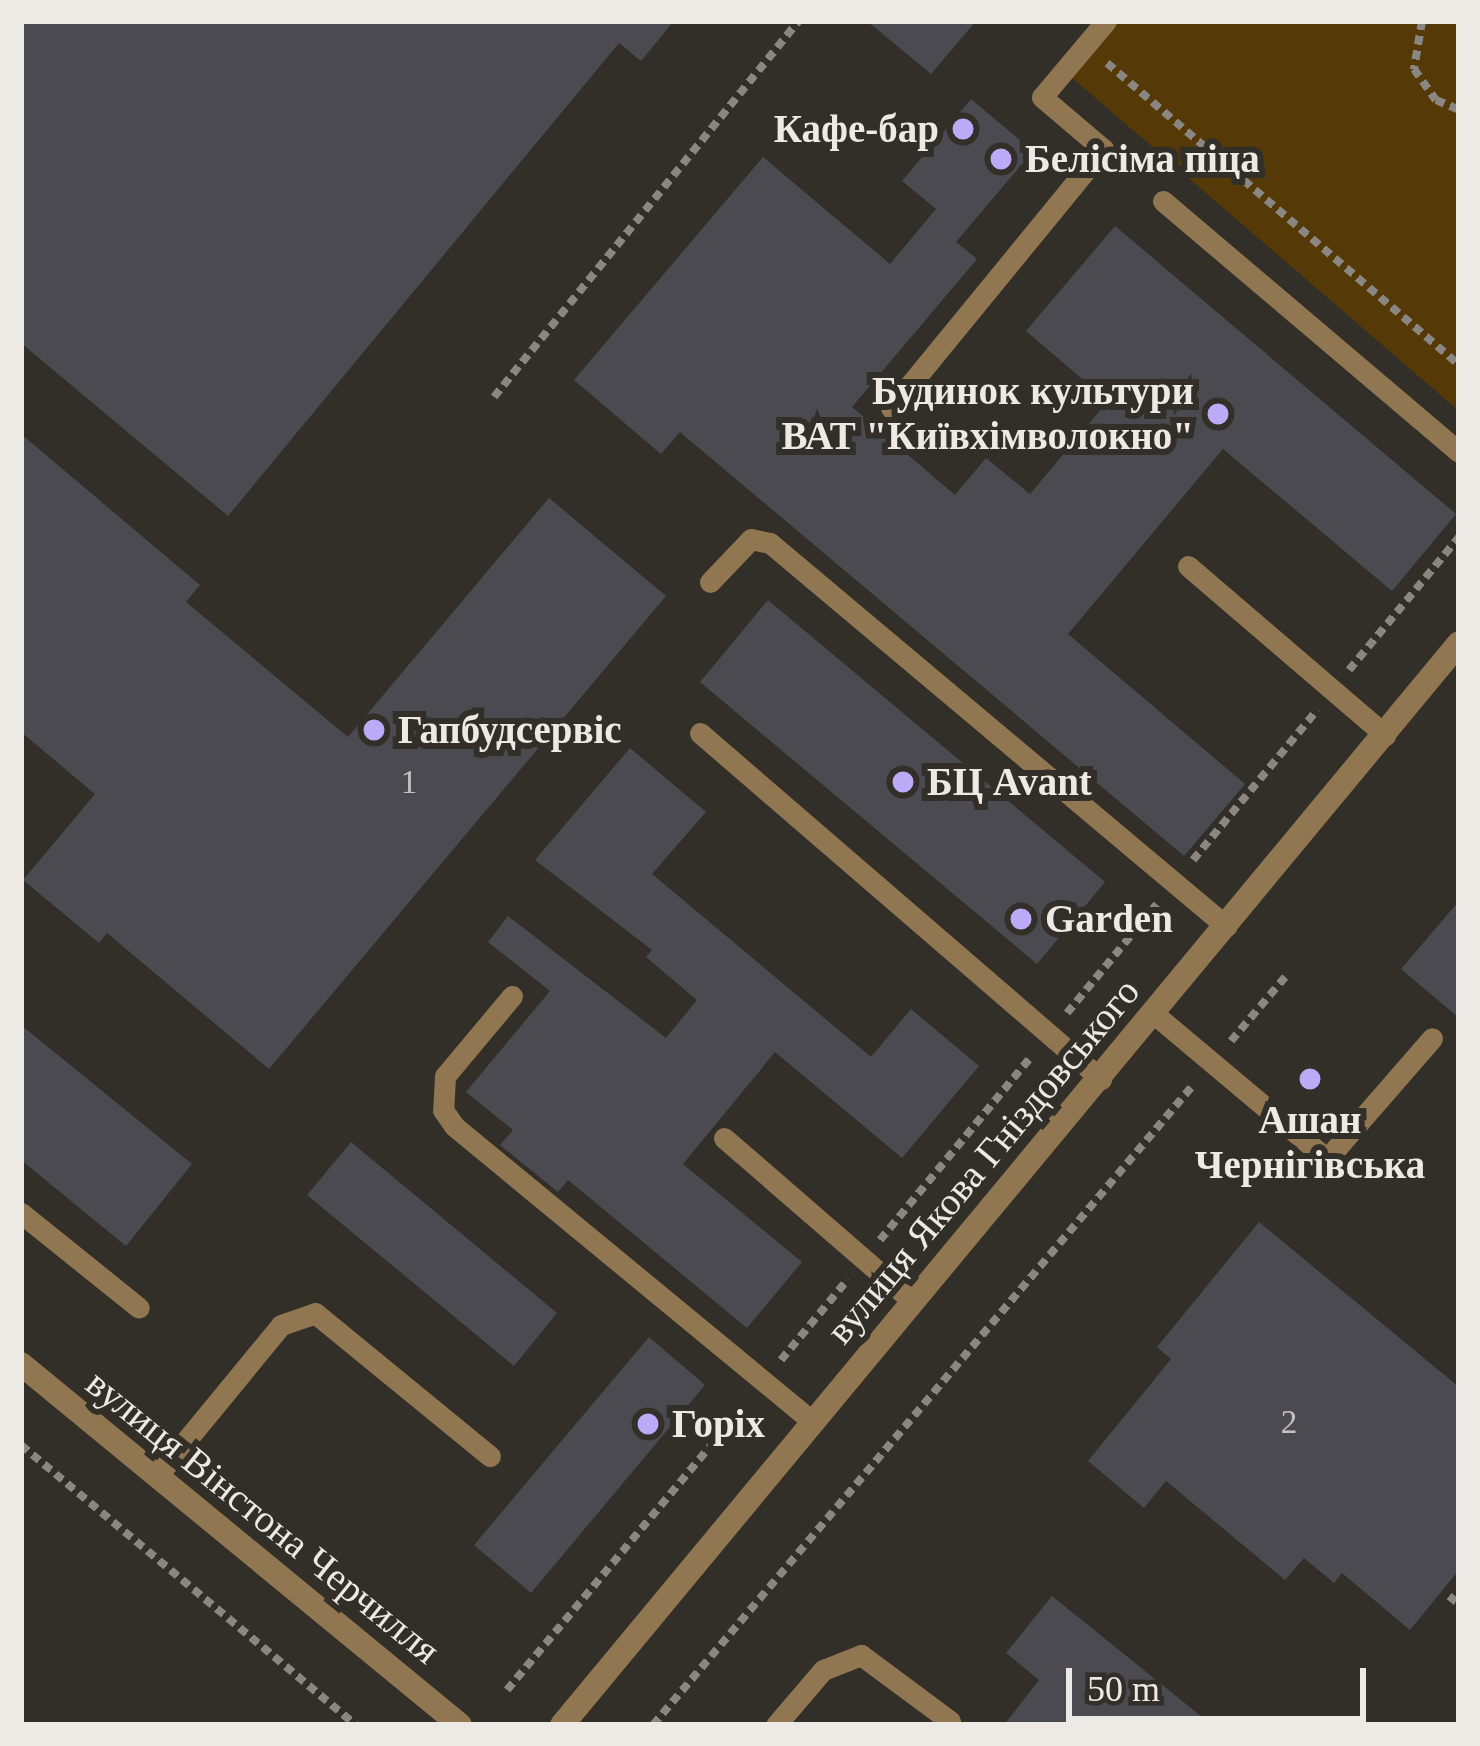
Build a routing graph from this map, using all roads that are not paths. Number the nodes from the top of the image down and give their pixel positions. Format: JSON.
{"nodes":[{"id":1,"x":1106,"y":21,"type":"edge"},
{"id":2,"x":1163,"y":200,"type":"dead end"},
{"id":3,"x":891,"y":408,"type":"dead end"},
{"id":4,"x":1459,"y":452,"type":"edge"},
{"id":5,"x":1189,"y":566,"type":"dead end"},
{"id":6,"x":710,"y":582,"type":"dead end"},
{"id":7,"x":1459,"y":644,"type":"edge"},
{"id":8,"x":700,"y":733,"type":"dead end"},
{"id":9,"x":1384,"y":735,"type":"junction"},
{"id":10,"x":1226,"y":926,"type":"junction"},
{"id":11,"x":512,"y":996,"type":"dead end"},
{"id":12,"x":1153,"y":1013,"type":"junction"},
{"id":13,"x":1432,"y":1038,"type":"dead end"},
{"id":14,"x":1101,"y":1078,"type":"junction"},
{"id":15,"x":724,"y":1138,"type":"dead end"},
{"id":16,"x":21,"y":1213,"type":"edge"},
{"id":17,"x":913,"y":1302,"type":"junction"},
{"id":18,"x":139,"y":1308,"type":"dead end"},
{"id":19,"x":21,"y":1364,"type":"edge"},
{"id":20,"x":813,"y":1422,"type":"junction"},
{"id":21,"x":490,"y":1456,"type":"dead end"},
{"id":22,"x":157,"y":1476,"type":"junction"},
{"id":23,"x":950,"y":1721,"type":"dead end"},
{"id":24,"x":460,"y":1725,"type":"edge"},
{"id":25,"x":562,"y":1725,"type":"edge"},
{"id":26,"x":776,"y":1725,"type":"edge"}],
"edges":[{"from":1,"to":3,"type":"lane"},
{"from":2,"to":4,"type":"lane"},
{"from":5,"to":9,"type":"lane"},
{"from":6,"to":10,"type":"lane"},
{"from":7,"to":9,"type":"street","name":"вулиця Якова Гніздовського"},
{"from":8,"to":14,"type":"lane"},
{"from":9,"to":10,"type":"street","name":"вулиця Якова Гніздовського"},
{"from":10,"to":12,"type":"street","name":"вулиця Якова Гніздовського"},
{"from":11,"to":20,"type":"lane"},
{"from":12,"to":13,"type":"lane"},
{"from":12,"to":14,"type":"street","name":"вулиця Якова Гніздовського"},
{"from":14,"to":17,"type":"street","name":"вулиця Якова Гніздовського"},
{"from":15,"to":17,"type":"lane"},
{"from":16,"to":18,"type":"lane"},
{"from":17,"to":20,"type":"street","name":"вулиця Якова Гніздовського"},
{"from":19,"to":22,"type":"street","name":"вулиця Вінстона Черчилля"},
{"from":20,"to":25,"type":"street","name":"вулиця Якова Гніздовського"},
{"from":21,"to":22,"type":"lane"},
{"from":22,"to":24,"type":"street","name":"вулиця Вінстона Черчилля"},
{"from":23,"to":26,"type":"lane"}]}
